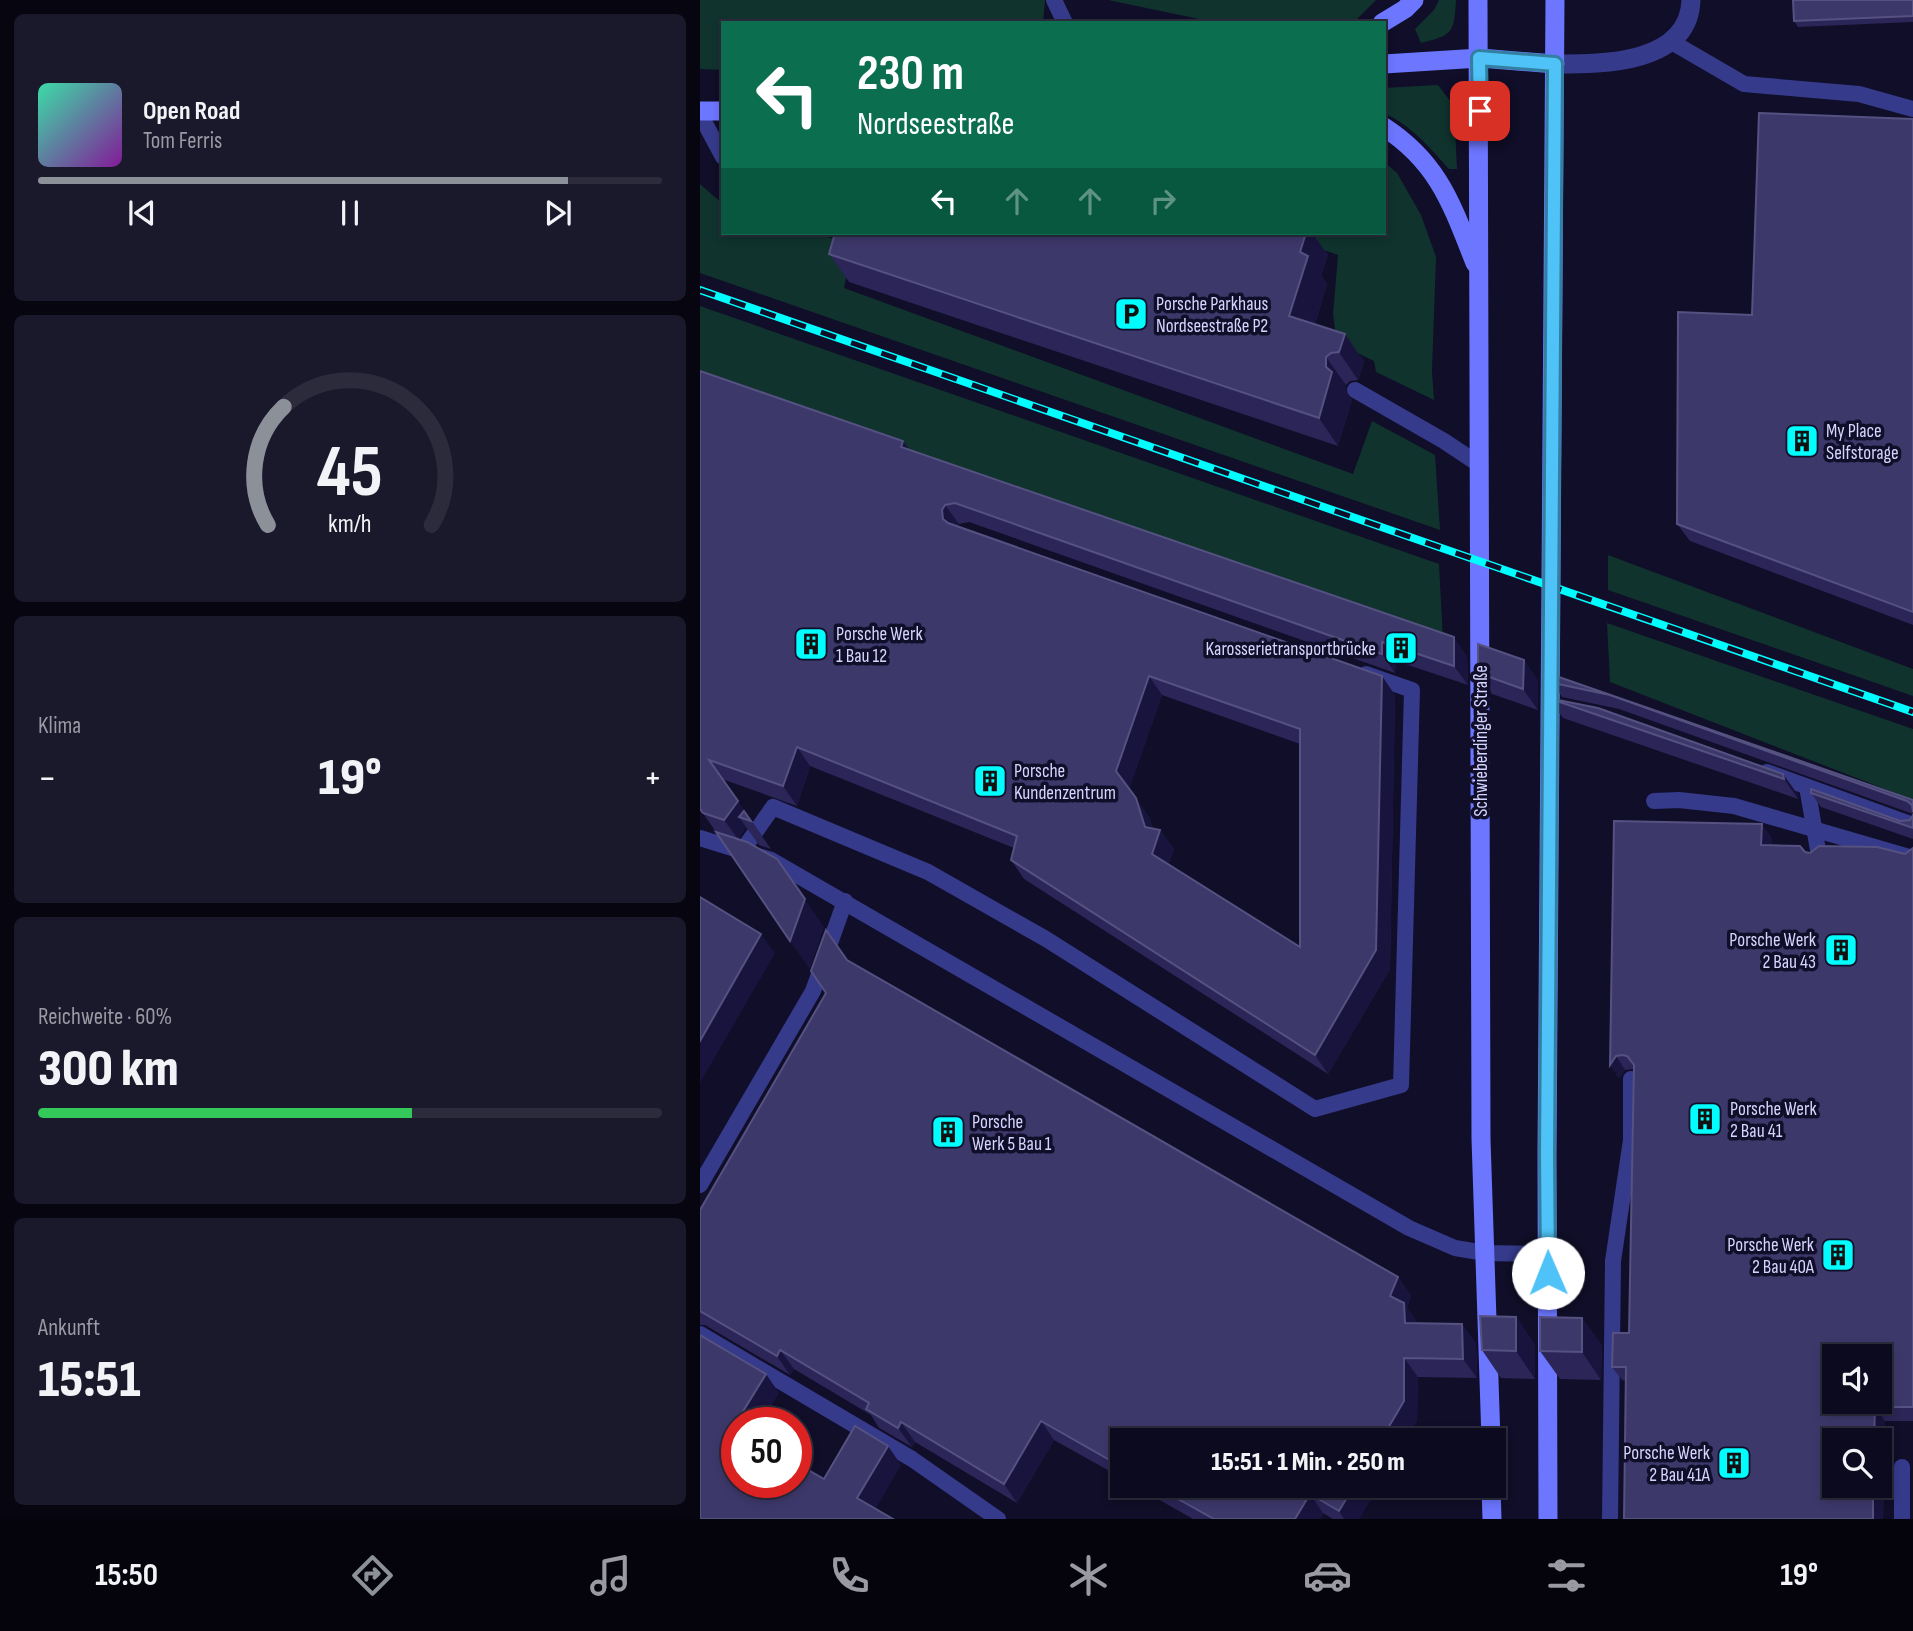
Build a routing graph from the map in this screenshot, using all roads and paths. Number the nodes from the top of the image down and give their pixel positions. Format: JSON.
{"nodes":[{"id":1,"x":1054,"y":0,"type":"edge"},
{"id":2,"x":1414,"y":0,"type":"edge"},
{"id":3,"x":1478,"y":0,"type":"edge"},
{"id":4,"x":1555,"y":0,"type":"edge"},
{"id":5,"x":1691,"y":0,"type":"edge"},
{"id":6,"x":1068,"y":21,"type":"edge"},
{"id":7,"x":1385,"y":21,"type":"edge"},
{"id":8,"x":1670,"y":41,"type":"junction"},
{"id":9,"x":1479,"y":58,"type":"junction"},
{"id":10,"x":1386,"y":64,"type":"edge"},
{"id":11,"x":1555,"y":64,"type":"junction"},
{"id":12,"x":1913,"y":109,"type":"edge"},
{"id":13,"x":721,"y":111,"type":"edge"},
{"id":14,"x":700,"y":112,"type":"edge"},
{"id":15,"x":1386,"y":128,"type":"edge"},
{"id":16,"x":721,"y":153,"type":"edge"},
{"id":17,"x":1480,"y":273,"type":"junction"},
{"id":18,"x":1355,"y":390,"type":"dead end"},
{"id":19,"x":1480,"y":465,"type":"junction"},
{"id":20,"x":1346,"y":667,"type":"edge"},
{"id":21,"x":1748,"y":765,"type":"edge"},
{"id":22,"x":1807,"y":787,"type":"junction"},
{"id":23,"x":1654,"y":801,"type":"dead end"},
{"id":24,"x":1913,"y":825,"type":"edge"},
{"id":25,"x":700,"y":838,"type":"edge"},
{"id":26,"x":742,"y":851,"type":"junction"},
{"id":27,"x":1819,"y":856,"type":"edge"},
{"id":28,"x":1913,"y":858,"type":"edge"},
{"id":29,"x":845,"y":901,"type":"junction"},
{"id":30,"x":1631,"y":1079,"type":"edge"},
{"id":31,"x":700,"y":1185,"type":"edge"},
{"id":32,"x":1485,"y":1254,"type":"junction"},
{"id":33,"x":1548,"y":1254,"type":"junction"},
{"id":34,"x":700,"y":1334,"type":"edge"},
{"id":35,"x":1491,"y":1428,"type":"edge"},
{"id":36,"x":1902,"y":1467,"type":"dead end"},
{"id":37,"x":1491,"y":1498,"type":"edge"},
{"id":38,"x":998,"y":1519,"type":"edge"},
{"id":39,"x":1492,"y":1519,"type":"edge"},
{"id":40,"x":1548,"y":1519,"type":"edge"},
{"id":41,"x":1610,"y":1519,"type":"edge"},
{"id":42,"x":1902,"y":1519,"type":"edge"}],
"edges":[{"from":1,"to":6,"type":"lane"},
{"from":2,"to":7,"type":"main road"},
{"from":3,"to":9,"type":"main road","name":"Schwieberdinger Straße"},
{"from":4,"to":11,"type":"main road"},
{"from":5,"to":8,"type":"street"},
{"from":8,"to":11,"type":"street"},
{"from":8,"to":12,"type":"lane"},
{"from":9,"to":10,"type":"main road"},
{"from":9,"to":11,"type":"main road"},
{"from":9,"to":17,"type":"main road","name":"Schwieberdinger Straße"},
{"from":11,"to":33,"type":"main road"},
{"from":13,"to":14,"type":"main road"},
{"from":14,"to":16,"type":"lane"},
{"from":15,"to":17,"type":"main road"},
{"from":17,"to":19,"type":"main road","name":"Schwieberdinger Straße"},
{"from":18,"to":19,"type":"lane"},
{"from":19,"to":32,"type":"main road","name":"Schwieberdinger Straße"},
{"from":20,"to":26,"type":"lane"},
{"from":21,"to":22,"type":"lane"},
{"from":22,"to":24,"type":"lane"},
{"from":22,"to":27,"type":"lane"},
{"from":23,"to":28,"type":"lane"},
{"from":25,"to":26,"type":"lane"},
{"from":26,"to":29,"type":"lane"},
{"from":29,"to":31,"type":"lane"},
{"from":29,"to":32,"type":"lane"},
{"from":30,"to":41,"type":"lane"},
{"from":32,"to":33,"type":"lane"},
{"from":32,"to":35,"type":"main road","name":"Schwieberdinger Straße"},
{"from":33,"to":40,"type":"main road"},
{"from":34,"to":38,"type":"lane"},
{"from":36,"to":42,"type":"lane"},
{"from":37,"to":39,"type":"main road"}]}
